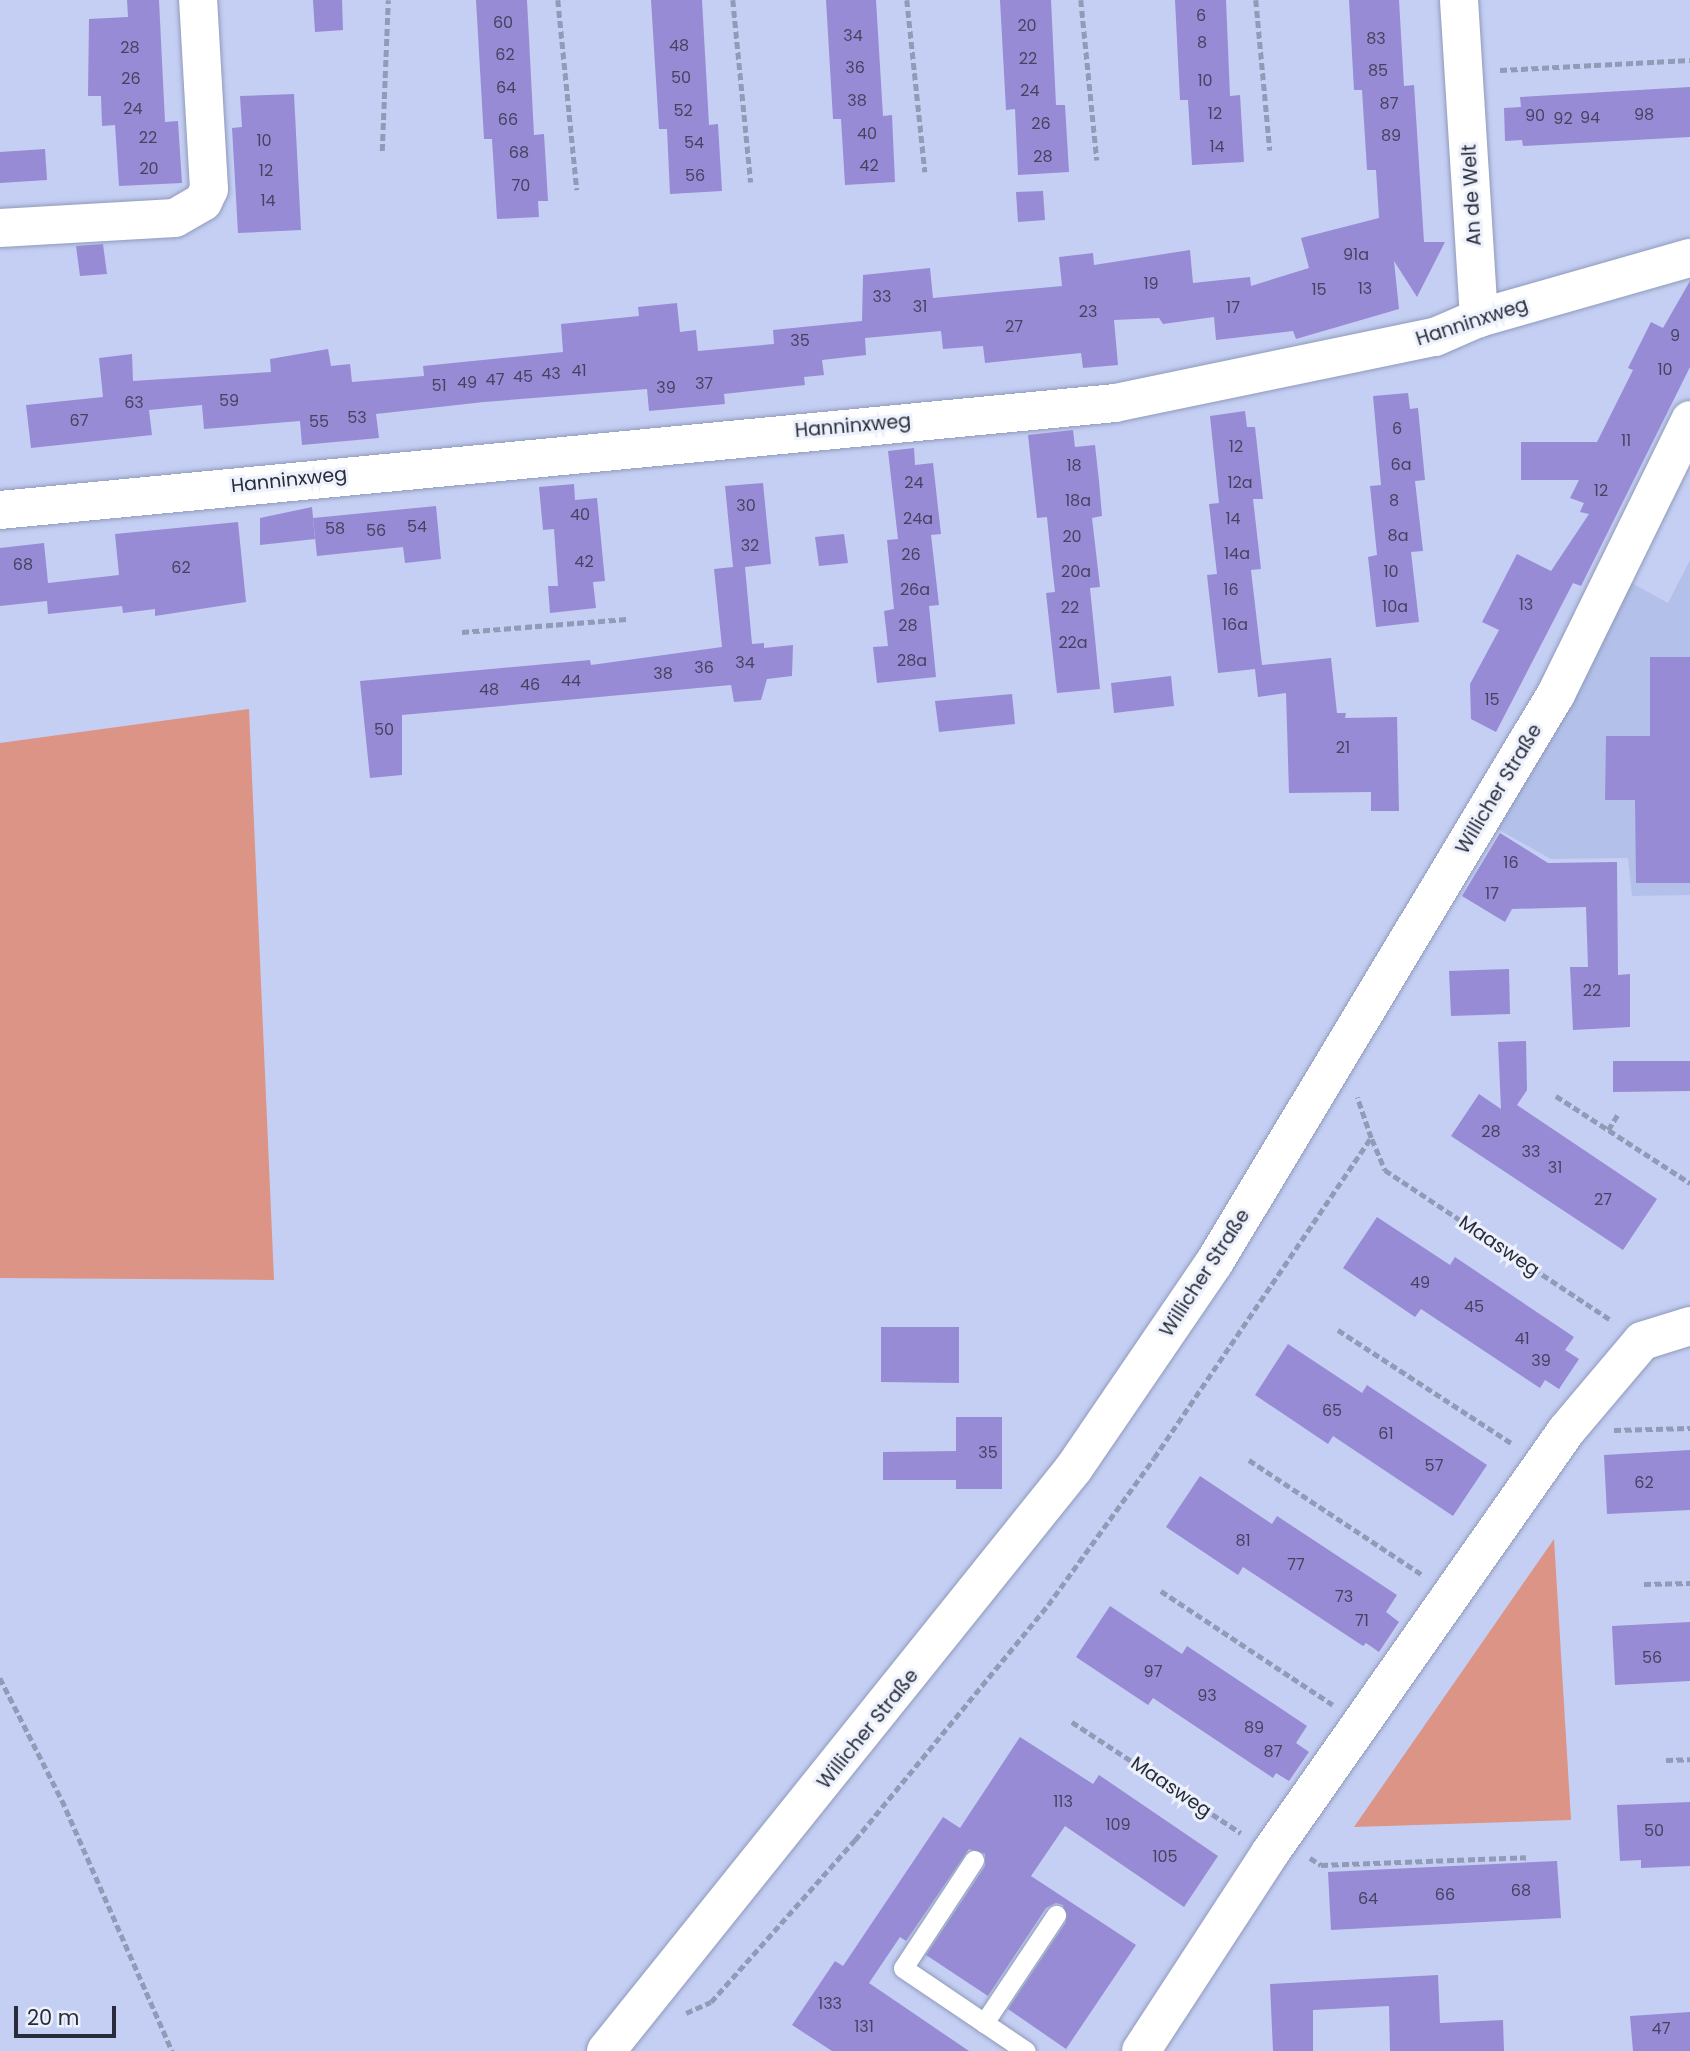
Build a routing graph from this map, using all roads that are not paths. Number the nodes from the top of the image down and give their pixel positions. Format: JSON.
{"nodes":[{"id":1,"x":198,"y":0,"type":"edge"},
{"id":2,"x":1460,"y":0,"type":"edge"},
{"id":3,"x":0,"y":228,"type":"edge"},
{"id":4,"x":1690,"y":258,"type":"edge"},
{"id":5,"x":1479,"y":318,"type":"junction"},
{"id":6,"x":1690,"y":421,"type":"edge"},
{"id":7,"x":0,"y":510,"type":"edge"},
{"id":8,"x":1690,"y":1326,"type":"edge"},
{"id":9,"x":974,"y":1860,"type":"dead end"},
{"id":10,"x":1056,"y":1915,"type":"dead end"},
{"id":11,"x":984,"y":2023,"type":"junction"},
{"id":12,"x":606,"y":2051,"type":"edge"},
{"id":13,"x":1026,"y":2051,"type":"edge"},
{"id":14,"x":1141,"y":2051,"type":"edge"}],
"edges":[{"from":1,"to":3,"type":"street"},
{"from":2,"to":5,"type":"street","name":"An de Welt"},
{"from":4,"to":5,"type":"street","name":"Hanninxweg"},
{"from":5,"to":7,"type":"street","name":"Hanninxweg"},
{"from":6,"to":12,"type":"street","name":"Willicher Straße"},
{"from":8,"to":14,"type":"street"},
{"from":9,"to":11,"type":"lane"},
{"from":10,"to":11,"type":"lane"},
{"from":11,"to":13,"type":"lane"}]}
